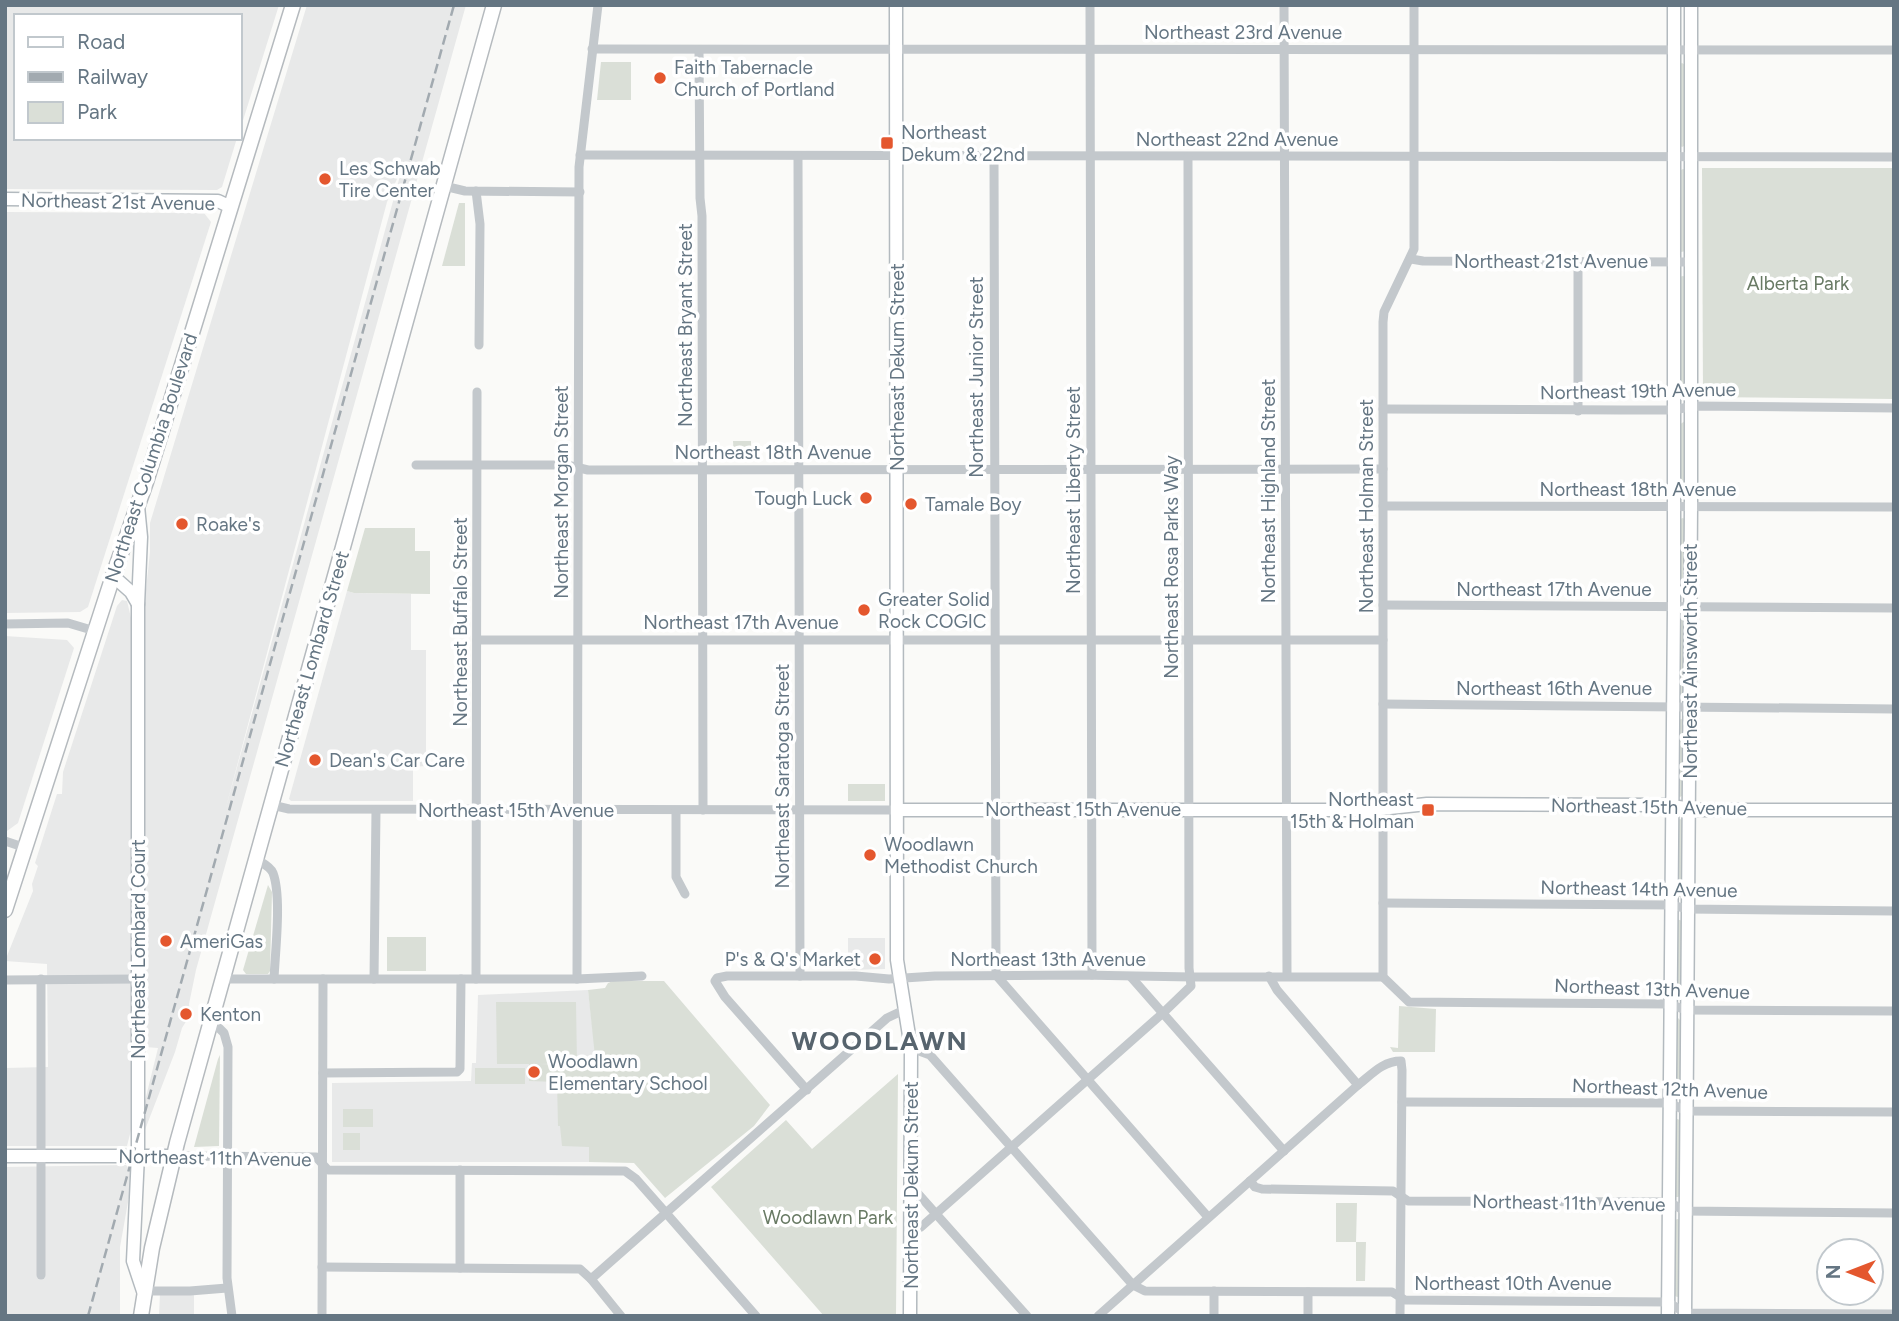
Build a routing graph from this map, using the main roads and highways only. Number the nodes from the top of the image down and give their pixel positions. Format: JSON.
{"nodes":[{"id":1,"x":293,"y":5,"type":"edge"},
{"id":2,"x":494,"y":5,"type":"edge"},
{"id":3,"x":5,"y":910,"type":"edge"},
{"id":4,"x":141,"y":1316,"type":"edge"}],
"edges":[{"from":1,"to":3,"type":"main road","name":"Northeast Columbia Boulevard"},
{"from":2,"to":4,"type":"main road","name":"Northeast Lombard Street"}]}
